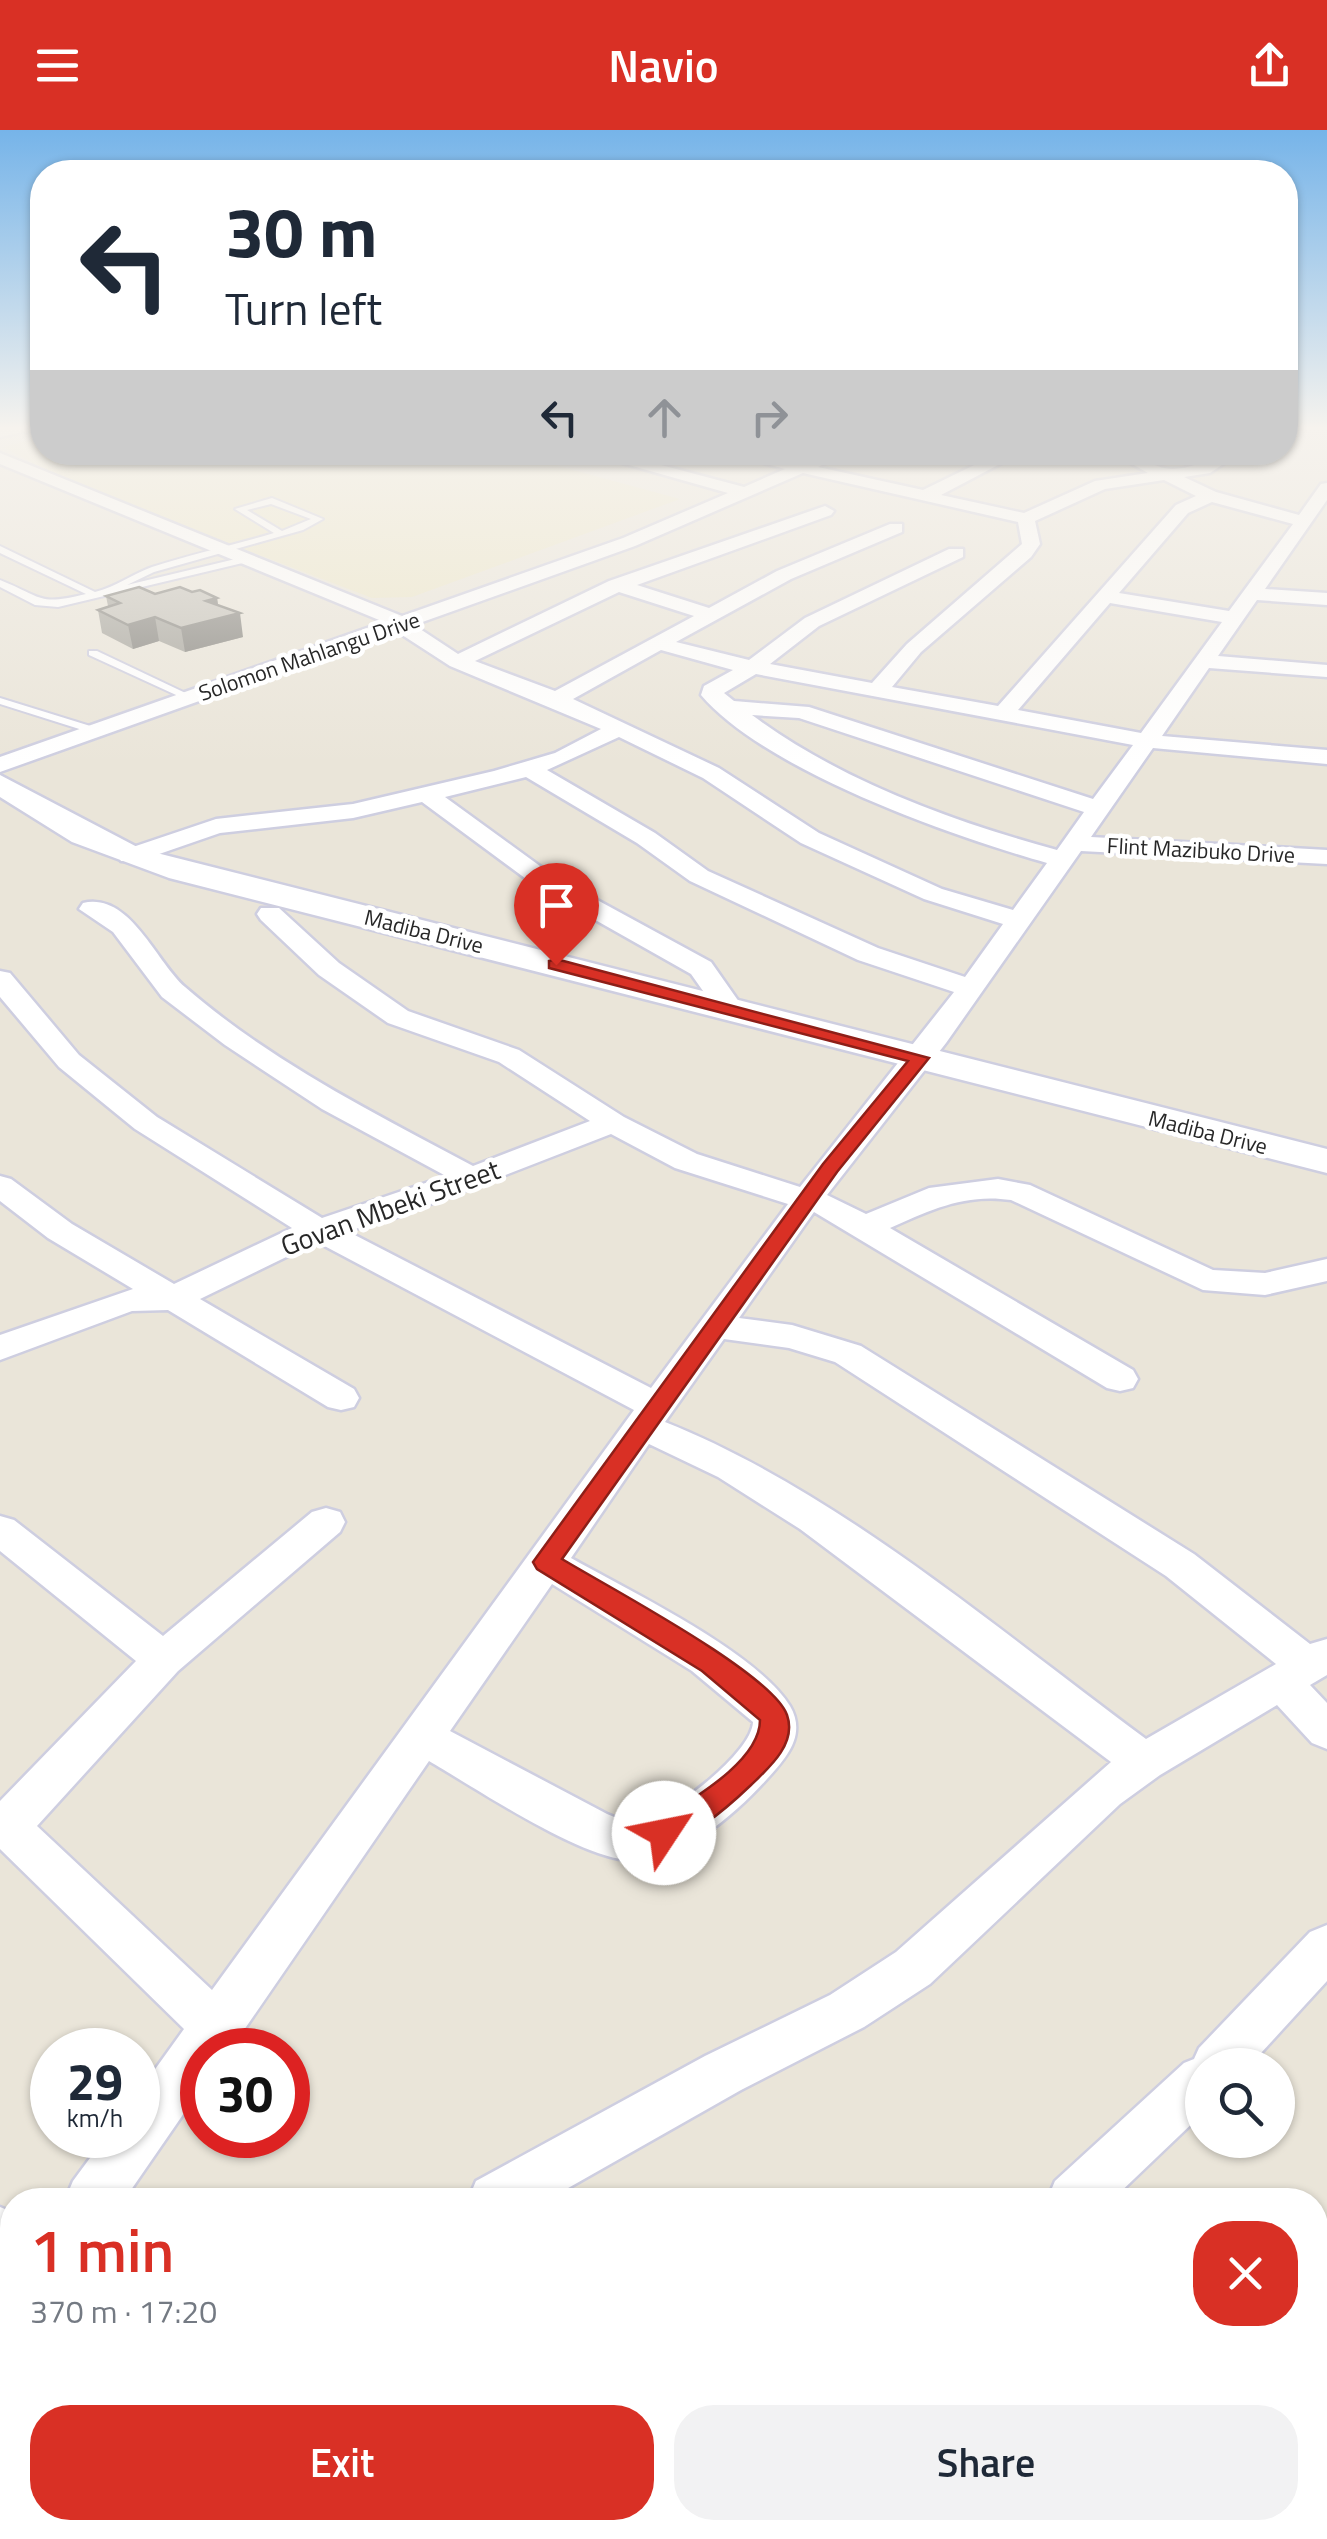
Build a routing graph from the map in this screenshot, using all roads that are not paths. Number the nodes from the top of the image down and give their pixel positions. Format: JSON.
{"nodes":[{"id":1,"x":196,"y":538,"type":"edge"},
{"id":2,"x":261,"y":538,"type":"edge"},
{"id":3,"x":632,"y":538,"type":"edge"},
{"id":4,"x":751,"y":538,"type":"edge"},
{"id":5,"x":871,"y":538,"type":"edge"},
{"id":6,"x":1030,"y":538,"type":"edge"},
{"id":7,"x":1155,"y":538,"type":"edge"},
{"id":8,"x":1290,"y":538,"type":"edge"},
{"id":9,"x":0,"y":549,"type":"edge"},
{"id":10,"x":227,"y":551,"type":"junction"},
{"id":11,"x":956,"y":553,"type":"dead end"},
{"id":12,"x":248,"y":559,"type":"junction"},
{"id":13,"x":563,"y":566,"type":"junction"},
{"id":14,"x":0,"y":583,"type":"edge"},
{"id":15,"x":617,"y":586,"type":"junction"},
{"id":16,"x":115,"y":589,"type":"junction"},
{"id":17,"x":91,"y":593,"type":"junction"},
{"id":18,"x":1251,"y":594,"type":"junction"},
{"id":19,"x":1103,"y":596,"type":"junction"},
{"id":20,"x":1327,"y":599,"type":"edge"},
{"id":21,"x":708,"y":614,"type":"junction"},
{"id":22,"x":1234,"y":618,"type":"junction"},
{"id":23,"x":403,"y":623,"type":"junction"},
{"id":24,"x":655,"y":642,"type":"junction"},
{"id":25,"x":92,"y":652,"type":"dead end"},
{"id":26,"x":1202,"y":661,"type":"junction"},
{"id":27,"x":457,"y":662,"type":"junction"},
{"id":28,"x":754,"y":666,"type":"junction"},
{"id":29,"x":1327,"y":671,"type":"edge"},
{"id":30,"x":877,"y":691,"type":"junction"},
{"id":31,"x":191,"y":698,"type":"junction"},
{"id":32,"x":556,"y":700,"type":"junction"},
{"id":33,"x":0,"y":701,"type":"edge"},
{"id":34,"x":734,"y":707,"type":"junction"},
{"id":35,"x":1002,"y":716,"type":"junction"},
{"id":36,"x":618,"y":729,"type":"junction"},
{"id":37,"x":96,"y":731,"type":"junction"},
{"id":38,"x":1147,"y":741,"type":"junction"},
{"id":39,"x":1327,"y":757,"type":"edge"},
{"id":40,"x":0,"y":765,"type":"edge"},
{"id":41,"x":530,"y":769,"type":"junction"},
{"id":42,"x":0,"y":784,"type":"edge"},
{"id":43,"x":428,"y":795,"type":"junction"},
{"id":44,"x":1098,"y":808,"type":"junction"},
{"id":45,"x":1068,"y":851,"type":"junction"},
{"id":46,"x":130,"y":856,"type":"junction"},
{"id":47,"x":1327,"y":857,"type":"edge"},
{"id":48,"x":92,"y":909,"type":"dead end"},
{"id":49,"x":270,"y":914,"type":"dead end"},
{"id":50,"x":1018,"y":920,"type":"junction"},
{"id":51,"x":0,"y":979,"type":"edge"},
{"id":52,"x":970,"y":988,"type":"junction"},
{"id":53,"x":730,"y":1009,"type":"junction"},
{"id":54,"x":920,"y":1058,"type":"junction"},
{"id":55,"x":613,"y":1123,"type":"junction"},
{"id":56,"x":1327,"y":1161,"type":"edge"},
{"id":57,"x":471,"y":1177,"type":"junction"},
{"id":58,"x":0,"y":1186,"type":"edge"},
{"id":59,"x":810,"y":1200,"type":"junction"},
{"id":60,"x":868,"y":1226,"type":"junction"},
{"id":61,"x":317,"y":1229,"type":"junction"},
{"id":62,"x":1327,"y":1270,"type":"edge"},
{"id":63,"x":171,"y":1299,"type":"junction"},
{"id":64,"x":718,"y":1328,"type":"junction"},
{"id":65,"x":0,"y":1348,"type":"edge"},
{"id":66,"x":1120,"y":1379,"type":"dead end"},
{"id":67,"x":341,"y":1398,"type":"dead end"},
{"id":68,"x":650,"y":1417,"type":"junction"},
{"id":69,"x":326,"y":1522,"type":"dead end"},
{"id":70,"x":0,"y":1530,"type":"edge"},
{"id":71,"x":546,"y":1562,"type":"junction"},
{"id":72,"x":163,"y":1659,"type":"junction"},
{"id":73,"x":1305,"y":1667,"type":"edge"},
{"id":74,"x":1327,"y":1731,"type":"edge"},
{"id":75,"x":426,"y":1738,"type":"junction"},
{"id":76,"x":1144,"y":1762,"type":"junction"},
{"id":77,"x":4,"y":1824,"type":"edge"},
{"id":78,"x":1327,"y":1947,"type":"edge"},
{"id":79,"x":217,"y":2027,"type":"junction"},
{"id":80,"x":1233,"y":2048,"type":"edge"},
{"id":81,"x":1185,"y":2096,"type":"edge"},
{"id":82,"x":101,"y":2188,"type":"edge"},
{"id":83,"x":517,"y":2188,"type":"edge"},
{"id":84,"x":1087,"y":2188,"type":"edge"}],
"edges":[{"from":1,"to":10,"type":"street"},
{"from":2,"to":10,"type":"lane"},
{"from":3,"to":13,"type":"street","name":"Solomon Mahlangu Drive"},
{"from":4,"to":15,"type":"street"},
{"from":5,"to":21,"type":"street"},
{"from":6,"to":30,"type":"street"},
{"from":7,"to":19,"type":"street"},
{"from":8,"to":18,"type":"street"},
{"from":9,"to":17,"type":"lane"},
{"from":10,"to":12,"type":"street"},
{"from":10,"to":16,"type":"lane"},
{"from":11,"to":28,"type":"street"},
{"from":12,"to":16,"type":"lane"},
{"from":12,"to":23,"type":"street"},
{"from":13,"to":15,"type":"street"},
{"from":13,"to":23,"type":"street","name":"Solomon Mahlangu Drive"},
{"from":14,"to":17,"type":"lane"},
{"from":15,"to":21,"type":"street"},
{"from":15,"to":27,"type":"street"},
{"from":16,"to":17,"type":"lane"},
{"from":18,"to":20,"type":"street"},
{"from":18,"to":22,"type":"street"},
{"from":19,"to":22,"type":"street"},
{"from":19,"to":35,"type":"street"},
{"from":21,"to":24,"type":"street"},
{"from":22,"to":26,"type":"street"},
{"from":23,"to":27,"type":"street"},
{"from":23,"to":31,"type":"street","name":"Solomon Mahlangu Drive"},
{"from":24,"to":28,"type":"street"},
{"from":24,"to":32,"type":"street"},
{"from":25,"to":31,"type":"lane"},
{"from":26,"to":29,"type":"street"},
{"from":26,"to":38,"type":"street"},
{"from":27,"to":32,"type":"street"},
{"from":28,"to":30,"type":"street"},
{"from":28,"to":34,"type":"street"},
{"from":30,"to":35,"type":"street"},
{"from":31,"to":37,"type":"street","name":"Solomon Mahlangu Drive"},
{"from":32,"to":36,"type":"street"},
{"from":33,"to":37,"type":"lane"},
{"from":34,"to":44,"type":"street"},
{"from":34,"to":45,"type":"street","name":"Flint Mazibuko Drive"},
{"from":35,"to":38,"type":"street"},
{"from":36,"to":41,"type":"street"},
{"from":36,"to":50,"type":"street"},
{"from":37,"to":40,"type":"street","name":"Solomon Mahlangu Drive"},
{"from":38,"to":39,"type":"street"},
{"from":38,"to":44,"type":"street"},
{"from":41,"to":43,"type":"street"},
{"from":41,"to":52,"type":"street"},
{"from":42,"to":46,"type":"street","name":"Madiba Drive"},
{"from":43,"to":46,"type":"street"},
{"from":43,"to":53,"type":"street"},
{"from":44,"to":45,"type":"street"},
{"from":45,"to":47,"type":"street","name":"Flint Mazibuko Drive"},
{"from":45,"to":50,"type":"street"},
{"from":46,"to":53,"type":"street","name":"Madiba Drive"},
{"from":48,"to":57,"type":"street"},
{"from":49,"to":55,"type":"street"},
{"from":50,"to":52,"type":"street"},
{"from":51,"to":61,"type":"street"},
{"from":52,"to":54,"type":"street"},
{"from":53,"to":54,"type":"street","name":"Madiba Drive"},
{"from":54,"to":56,"type":"street","name":"Madiba Drive"},
{"from":54,"to":59,"type":"street"},
{"from":55,"to":57,"type":"street","name":"Govan Mbeki Street"},
{"from":55,"to":59,"type":"street"},
{"from":57,"to":61,"type":"street","name":"Govan Mbeki Street"},
{"from":58,"to":63,"type":"street"},
{"from":59,"to":60,"type":"street"},
{"from":59,"to":64,"type":"street"},
{"from":60,"to":62,"type":"street"},
{"from":60,"to":66,"type":"street"},
{"from":61,"to":63,"type":"street","name":"Govan Mbeki Street"},
{"from":61,"to":68,"type":"street"},
{"from":63,"to":65,"type":"street","name":"Govan Mbeki Street"},
{"from":63,"to":67,"type":"street"},
{"from":64,"to":68,"type":"street"},
{"from":64,"to":73,"type":"street"},
{"from":68,"to":71,"type":"street"},
{"from":68,"to":76,"type":"street"},
{"from":69,"to":72,"type":"street"},
{"from":70,"to":72,"type":"street"},
{"from":71,"to":75,"type":"street"},
{"from":71,"to":75,"type":"street"},
{"from":72,"to":77,"type":"street"},
{"from":73,"to":74,"type":"street"},
{"from":73,"to":76,"type":"street"},
{"from":75,"to":79,"type":"street"},
{"from":76,"to":83,"type":"street"},
{"from":77,"to":79,"type":"street"},
{"from":78,"to":80,"type":"street"},
{"from":79,"to":82,"type":"street"},
{"from":81,"to":84,"type":"street"}]}
